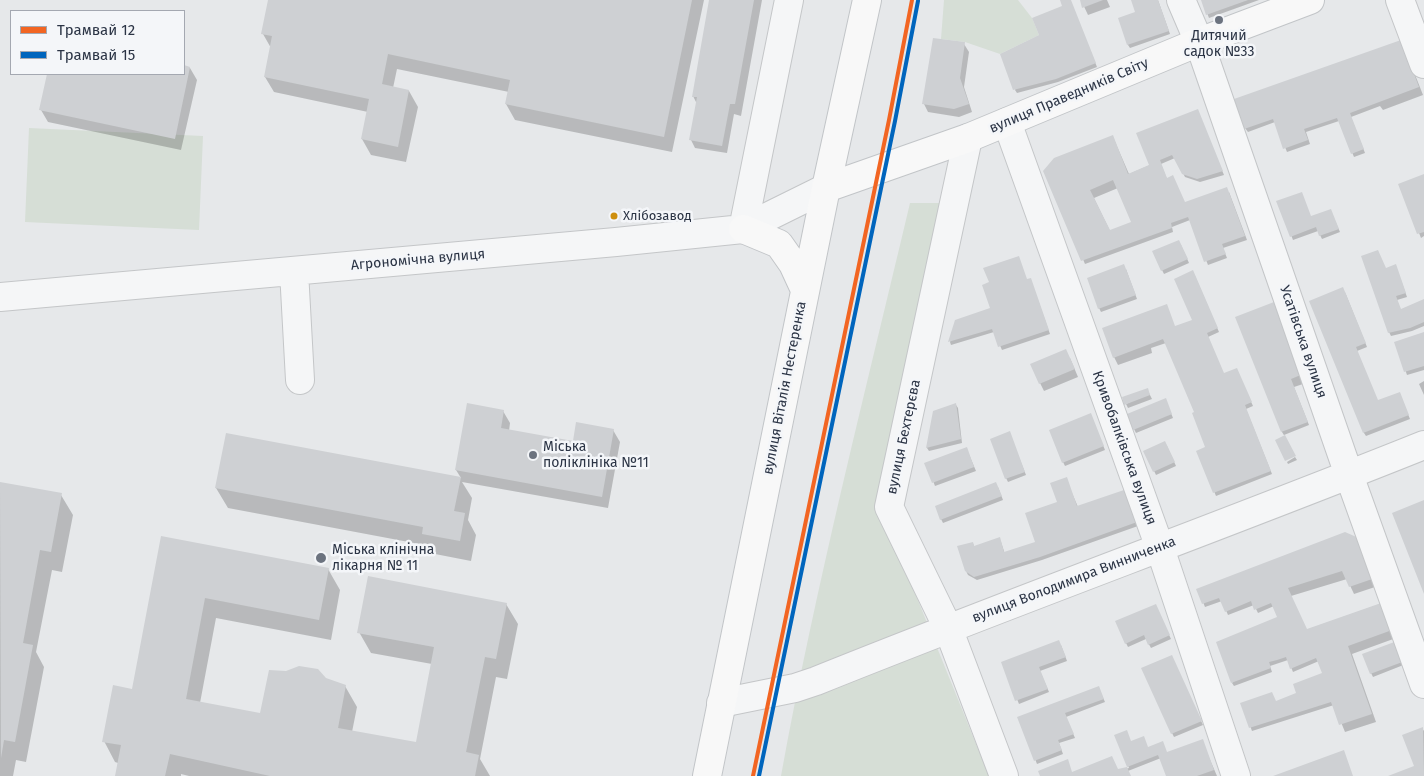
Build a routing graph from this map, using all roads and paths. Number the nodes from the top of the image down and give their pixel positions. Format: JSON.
{"nodes":[{"id":1,"x":789,"y":0,"type":"edge"},
{"id":2,"x":867,"y":0,"type":"edge"},
{"id":3,"x":1182,"y":0,"type":"edge"},
{"id":4,"x":1310,"y":0,"type":"edge"},
{"id":5,"x":1400,"y":0,"type":"edge"},
{"id":6,"x":1199,"y":42,"type":"junction"},
{"id":7,"x":1424,"y":64,"type":"edge"},
{"id":8,"x":1007,"y":122,"type":"junction"},
{"id":9,"x":968,"y":138,"type":"junction"},
{"id":10,"x":826,"y":188,"type":"junction"},
{"id":11,"x":743,"y":229,"type":"junction"},
{"id":12,"x":294,"y":271,"type":"junction"},
{"id":13,"x":805,"y":290,"type":"junction"},
{"id":14,"x":0,"y":297,"type":"edge"},
{"id":15,"x":300,"y":380,"type":"dead end"},
{"id":16,"x":1424,"y":445,"type":"edge"},
{"id":17,"x":1348,"y":475,"type":"junction"},
{"id":18,"x":1160,"y":548,"type":"junction"},
{"id":19,"x":948,"y":628,"type":"junction"},
{"id":20,"x":1424,"y":684,"type":"edge"},
{"id":21,"x":721,"y":704,"type":"junction"},
{"id":22,"x":707,"y":776,"type":"edge"},
{"id":23,"x":1004,"y":776,"type":"edge"},
{"id":24,"x":1236,"y":776,"type":"edge"}],
"edges":[{"from":1,"to":11,"type":"street"},
{"from":2,"to":10,"type":"main road","name":"вулиця Віталія Нестеренка"},
{"from":3,"to":6,"type":"street","name":"Усатівська вулиця"},
{"from":4,"to":6,"type":"main road","name":"вулиця Праведників Світу"},
{"from":5,"to":7,"type":"street"},
{"from":6,"to":8,"type":"main road","name":"вулиця Праведників Світу"},
{"from":6,"to":17,"type":"street","name":"Усатівська вулиця"},
{"from":8,"to":9,"type":"main road","name":"вулиця Праведників Світу"},
{"from":8,"to":18,"type":"street","name":"Кривобалківська вулиця"},
{"from":9,"to":10,"type":"main road","name":"вулиця Праведників Світу"},
{"from":9,"to":19,"type":"street","name":"вулиця Бехтерєва"},
{"from":10,"to":11,"type":"street","name":"Агрономічна вулиця"},
{"from":10,"to":13,"type":"main road","name":"вулиця Віталія Нестеренка"},
{"from":11,"to":12,"type":"street","name":"Агрономічна вулиця"},
{"from":11,"to":13,"type":"main road"},
{"from":12,"to":14,"type":"street","name":"Агрономічна вулиця"},
{"from":12,"to":15,"type":"street"},
{"from":13,"to":21,"type":"main road","name":"вулиця Віталія Нестеренка"},
{"from":16,"to":17,"type":"street","name":"вулиця Володимира Винниченка"},
{"from":17,"to":18,"type":"street","name":"вулиця Володимира Винниченка"},
{"from":17,"to":20,"type":"street","name":"Усатівська вулиця"},
{"from":18,"to":19,"type":"street","name":"вулиця Володимира Винниченка"},
{"from":18,"to":24,"type":"street","name":"Кривобалківська вулиця"},
{"from":19,"to":21,"type":"street","name":"вулиця Володимира Винниченка"},
{"from":19,"to":23,"type":"street","name":"вулиця Бехтерєва"},
{"from":21,"to":22,"type":"main road","name":"вулиця Віталія Нестеренка"}]}
